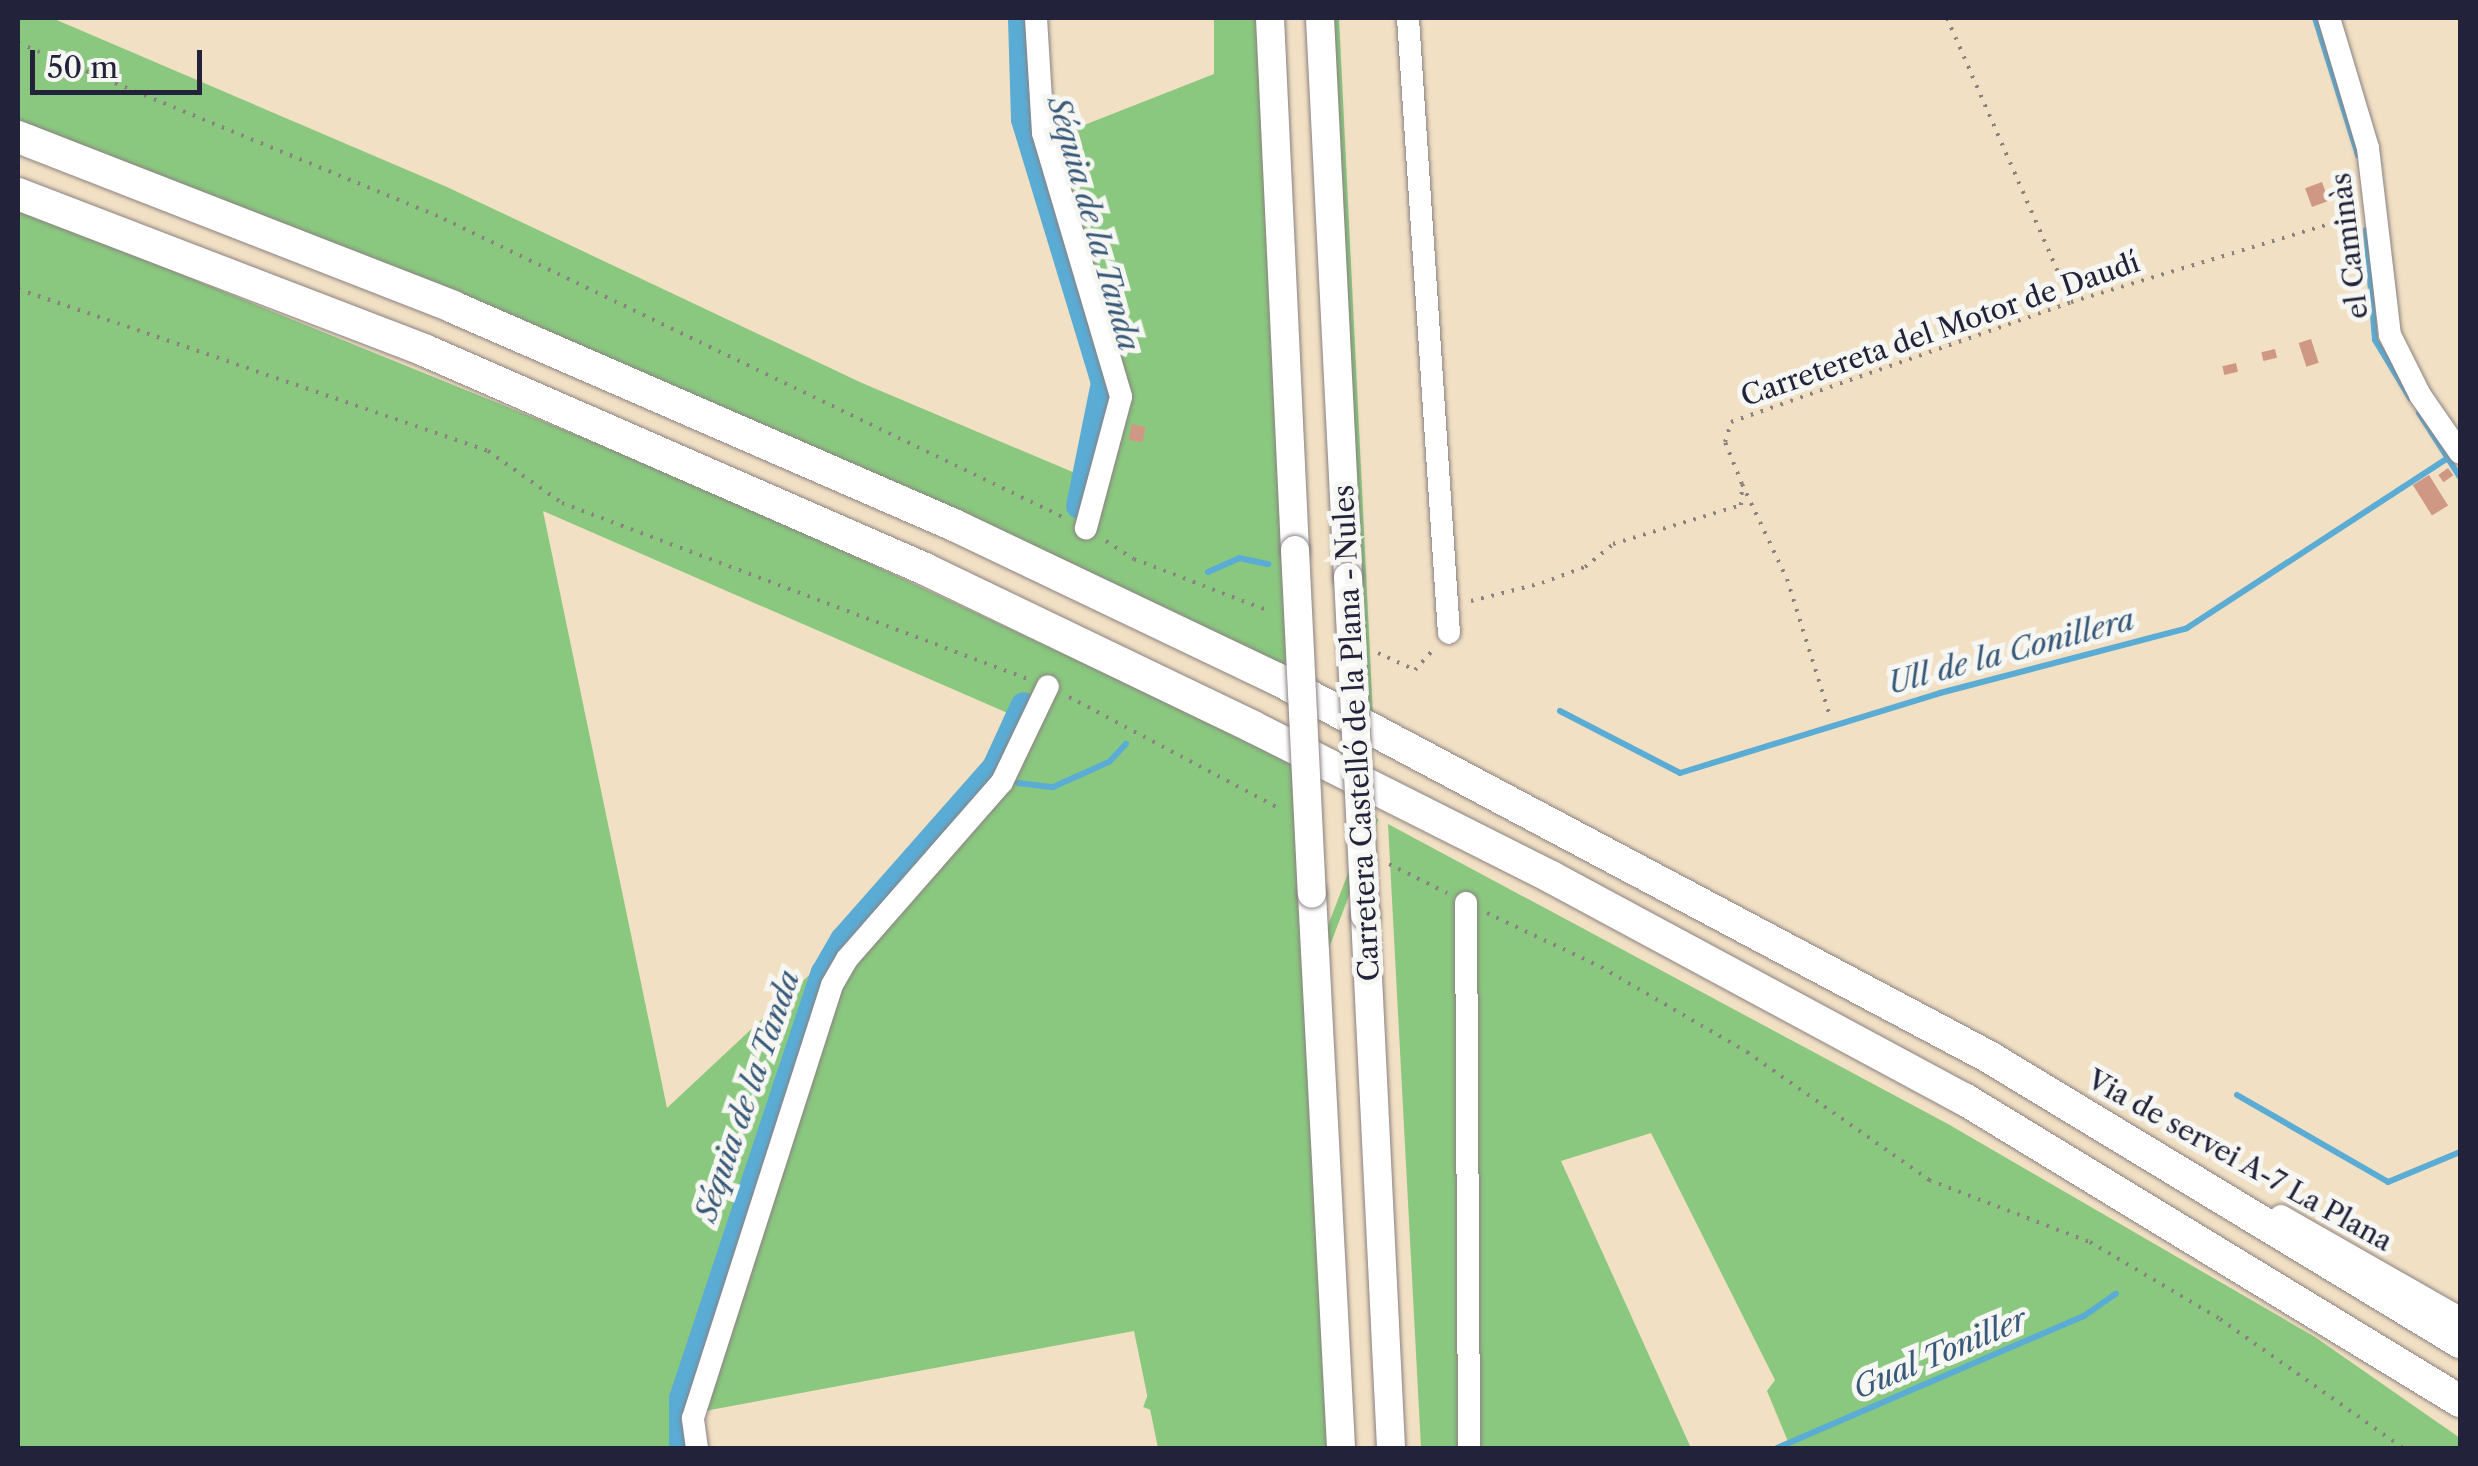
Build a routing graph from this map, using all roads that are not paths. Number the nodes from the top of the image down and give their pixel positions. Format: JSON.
{"nodes":[{"id":1,"x":1036,"y":18,"type":"edge"},
{"id":2,"x":1270,"y":18,"type":"edge"},
{"id":3,"x":1320,"y":18,"type":"edge"},
{"id":4,"x":1408,"y":18,"type":"edge"},
{"id":5,"x":2330,"y":18,"type":"edge"},
{"id":6,"x":18,"y":137,"type":"edge"},
{"id":7,"x":18,"y":194,"type":"edge"},
{"id":8,"x":2460,"y":453,"type":"edge"},
{"id":9,"x":1086,"y":528,"type":"road end"},
{"id":10,"x":1448,"y":633,"type":"dead end"},
{"id":11,"x":1048,"y":686,"type":"road end"},
{"id":12,"x":1466,"y":902,"type":"road end"},
{"id":13,"x":1990,"y":1057,"type":"junction"},
{"id":14,"x":2460,"y":1318,"type":"edge"},
{"id":15,"x":2460,"y":1342,"type":"edge"},
{"id":16,"x":2460,"y":1404,"type":"edge"},
{"id":17,"x":697,"y":1448,"type":"edge"},
{"id":18,"x":1342,"y":1448,"type":"edge"},
{"id":19,"x":1392,"y":1448,"type":"edge"},
{"id":20,"x":1469,"y":1448,"type":"edge"}],
"edges":[{"from":1,"to":9,"type":"street"},
{"from":2,"to":18,"type":"main road","name":"Carretera Castelló de la Plana - Nules","bridge":true},
{"from":3,"to":19,"type":"main road","name":"Carretera Castelló de la Plana - Nules","bridge":true},
{"from":4,"to":10,"type":"street"},
{"from":5,"to":8,"type":"street","name":"el Caminàs"},
{"from":6,"to":13,"type":"highway"},
{"from":7,"to":16,"type":"highway"},
{"from":11,"to":17,"type":"street"},
{"from":12,"to":20,"type":"street"},
{"from":13,"to":14,"type":"street","name":"Via de servei A-7 La Plana"},
{"from":13,"to":15,"type":"highway"}]}
